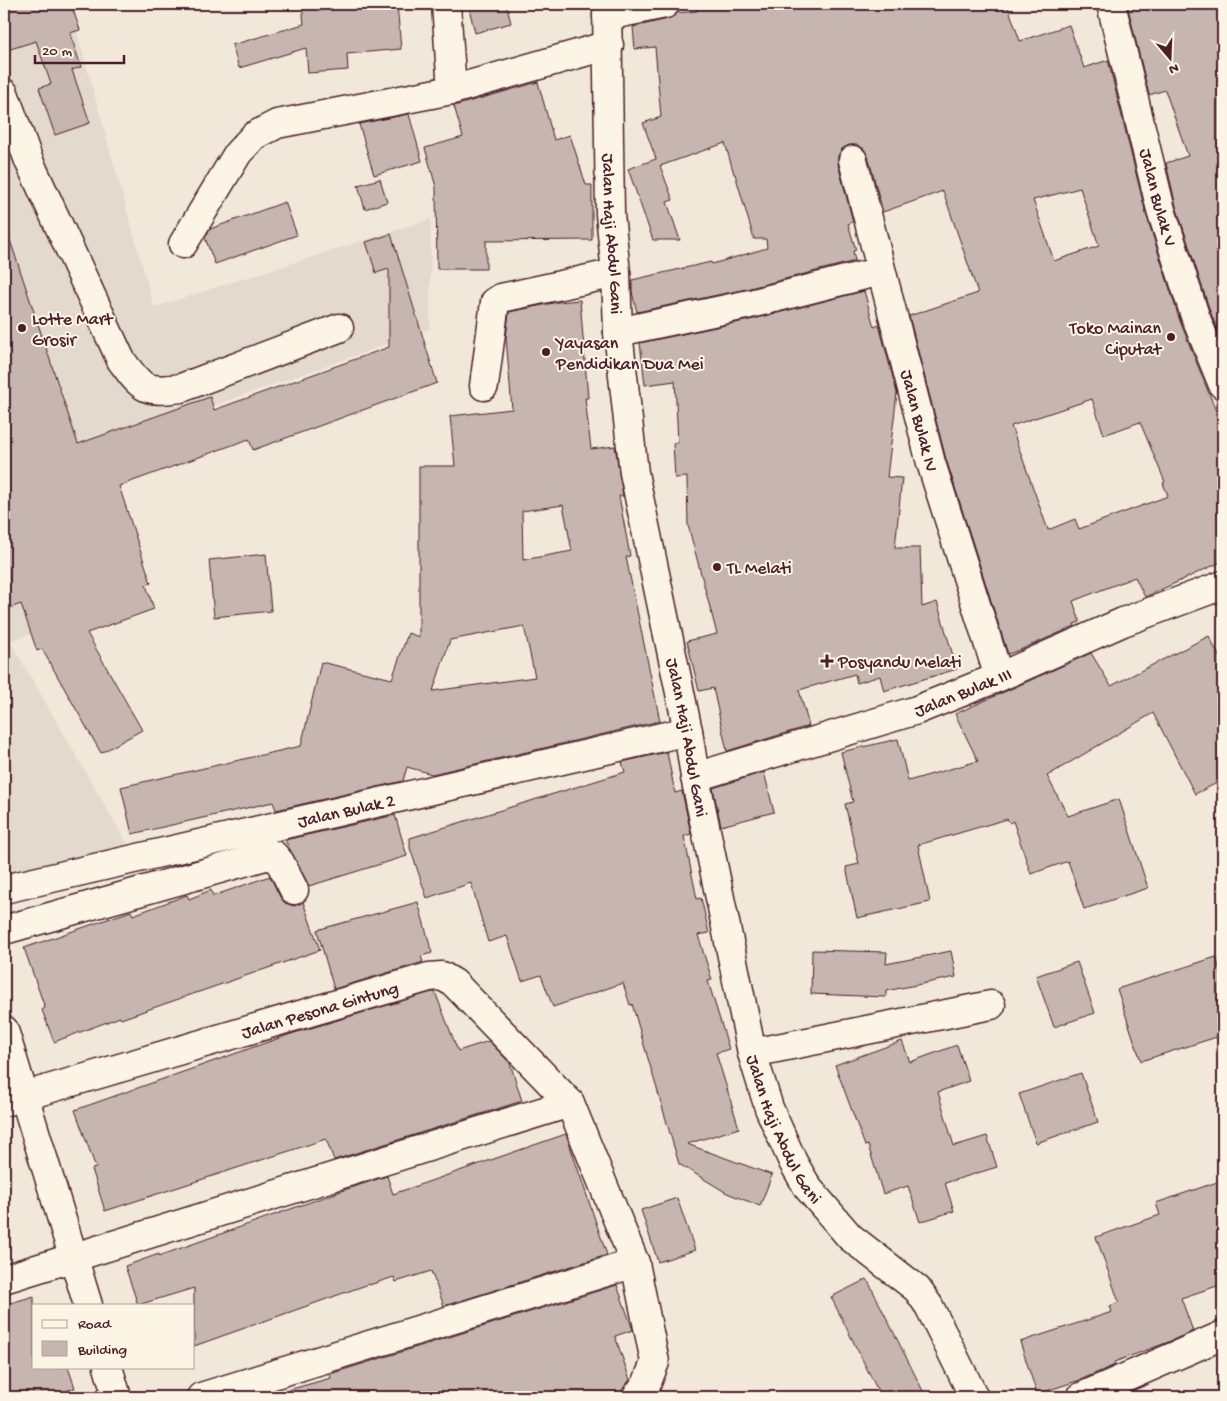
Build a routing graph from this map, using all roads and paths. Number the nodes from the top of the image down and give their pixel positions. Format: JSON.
{"nodes":[{"id":1,"x":446,"y":4,"type":"edge"},
{"id":2,"x":665,"y":4,"type":"edge"},
{"id":3,"x":1111,"y":4,"type":"edge"},
{"id":4,"x":607,"y":10,"type":"edge"},
{"id":5,"x":609,"y":45,"type":"junction"},
{"id":6,"x":452,"y":90,"type":"junction"},
{"id":7,"x":4,"y":94,"type":"edge"},
{"id":8,"x":853,"y":160,"type":"dead end"},
{"id":9,"x":184,"y":244,"type":"dead end"},
{"id":10,"x":881,"y":271,"type":"junction"},
{"id":11,"x":616,"y":273,"type":"junction"},
{"id":12,"x":339,"y":328,"type":"dead end"},
{"id":13,"x":618,"y":332,"type":"junction"},
{"id":14,"x":1223,"y":385,"type":"edge"},
{"id":15,"x":484,"y":386,"type":"dead end"},
{"id":16,"x":1223,"y":585,"type":"edge"},
{"id":17,"x":999,"y":677,"type":"junction"},
{"id":18,"x":688,"y":731,"type":"junction"},
{"id":19,"x":695,"y":777,"type":"junction"},
{"id":20,"x":4,"y":889,"type":"edge"},
{"id":21,"x":294,"y":890,"type":"dead end"},
{"id":22,"x":4,"y":930,"type":"edge"},
{"id":23,"x":991,"y":1005,"type":"dead end"},
{"id":24,"x":4,"y":1030,"type":"edge"},
{"id":25,"x":752,"y":1053,"type":"junction"},
{"id":26,"x":14,"y":1099,"type":"edge"},
{"id":27,"x":570,"y":1103,"type":"junction"},
{"id":28,"x":74,"y":1257,"type":"junction"},
{"id":29,"x":635,"y":1263,"type":"junction"},
{"id":30,"x":4,"y":1279,"type":"edge"},
{"id":31,"x":88,"y":1304,"type":"edge"},
{"id":32,"x":1223,"y":1336,"type":"edge"},
{"id":33,"x":108,"y":1368,"type":"edge"},
{"id":34,"x":117,"y":1397,"type":"edge"},
{"id":35,"x":201,"y":1397,"type":"edge"},
{"id":36,"x":636,"y":1397,"type":"edge"},
{"id":37,"x":974,"y":1397,"type":"edge"},
{"id":38,"x":1081,"y":1397,"type":"edge"}],
"edges":[{"from":1,"to":6,"type":"street"},
{"from":2,"to":4,"type":"street"},
{"from":3,"to":14,"type":"street","name":"Jalan Bulak V"},
{"from":4,"to":5,"type":"street","name":"Jalan Haji Abdul Gani"},
{"from":5,"to":6,"type":"street"},
{"from":5,"to":11,"type":"street","name":"Jalan Haji Abdul Gani"},
{"from":6,"to":9,"type":"street"},
{"from":7,"to":12,"type":"street"},
{"from":8,"to":10,"type":"street","name":"Jalan Bulak IV"},
{"from":10,"to":13,"type":"street"},
{"from":10,"to":17,"type":"street","name":"Jalan Bulak IV"},
{"from":11,"to":13,"type":"street","name":"Jalan Haji Abdul Gani"},
{"from":11,"to":15,"type":"street"},
{"from":13,"to":18,"type":"street","name":"Jalan Haji Abdul Gani"},
{"from":16,"to":17,"type":"street","name":"Jalan Bulak III"},
{"from":17,"to":19,"type":"street","name":"Jalan Bulak III"},
{"from":18,"to":19,"type":"street","name":"Jalan Haji Abdul Gani"},
{"from":18,"to":20,"type":"street","name":"Jalan Bulak 2"},
{"from":19,"to":25,"type":"street","name":"Jalan Haji Abdul Gani"},
{"from":21,"to":22,"type":"street"},
{"from":23,"to":25,"type":"street"},
{"from":24,"to":26,"type":"street"},
{"from":25,"to":37,"type":"street","name":"Jalan Haji Abdul Gani"},
{"from":26,"to":27,"type":"street","name":"Jalan Pesona Gintung"},
{"from":26,"to":28,"type":"street"},
{"from":27,"to":28,"type":"street"},
{"from":27,"to":29,"type":"street","name":"Jalan Pesona Gintung"},
{"from":28,"to":30,"type":"street"},
{"from":28,"to":31,"type":"street"},
{"from":29,"to":35,"type":"street"},
{"from":29,"to":36,"type":"street","name":"Jalan Pesona Gintung"},
{"from":32,"to":38,"type":"street"},
{"from":33,"to":34,"type":"street"}]}
